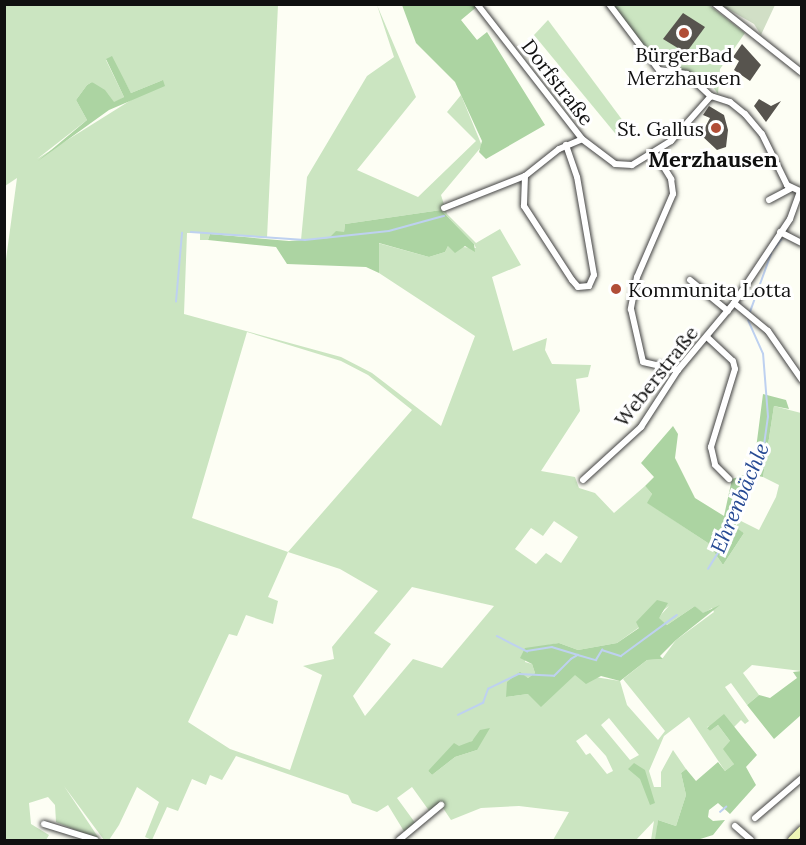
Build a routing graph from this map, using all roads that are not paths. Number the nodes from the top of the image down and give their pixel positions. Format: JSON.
{"nodes":[{"id":1,"x":477,"y":4,"type":"edge"},
{"id":2,"x":609,"y":4,"type":"edge"},
{"id":3,"x":715,"y":4,"type":"edge"},
{"id":4,"x":801,"y":73,"type":"edge"},
{"id":5,"x":711,"y":96,"type":"junction"},
{"id":6,"x":582,"y":139,"type":"junction"},
{"id":7,"x":566,"y":145,"type":"junction"},
{"id":8,"x":655,"y":153,"type":"junction"},
{"id":9,"x":525,"y":176,"type":"junction"},
{"id":10,"x":792,"y":188,"type":"junction"},
{"id":11,"x":801,"y":190,"type":"edge"},
{"id":12,"x":769,"y":200,"type":"dead end"},
{"id":13,"x":444,"y":208,"type":"dead end"},
{"id":14,"x":780,"y":232,"type":"junction"},
{"id":15,"x":801,"y":243,"type":"edge"},
{"id":16,"x":690,"y":280,"type":"dead end"},
{"id":17,"x":734,"y":303,"type":"junction"},
{"id":18,"x":728,"y":311,"type":"junction"},
{"id":19,"x":707,"y":337,"type":"junction"},
{"id":20,"x":678,"y":370,"type":"junction"},
{"id":21,"x":801,"y":380,"type":"edge"},
{"id":22,"x":729,"y":479,"type":"dead end"},
{"id":23,"x":583,"y":480,"type":"dead end"},
{"id":24,"x":801,"y":778,"type":"edge"},
{"id":25,"x":441,"y":805,"type":"dead end"},
{"id":26,"x":755,"y":818,"type":"dead end"},
{"id":27,"x":44,"y":824,"type":"dead end"},
{"id":28,"x":735,"y":825,"type":"dead end"},
{"id":29,"x":801,"y":830,"type":"edge"},
{"id":30,"x":96,"y":840,"type":"edge"},
{"id":31,"x":399,"y":840,"type":"edge"},
{"id":32,"x":751,"y":840,"type":"edge"},
{"id":33,"x":792,"y":840,"type":"edge"}],
"edges":[{"from":1,"to":6,"type":"street","name":"Dorfstraße"},
{"from":2,"to":5,"type":"street"},
{"from":3,"to":4,"type":"street"},
{"from":5,"to":8,"type":"street","name":"Dorfstraße"},
{"from":5,"to":10,"type":"street"},
{"from":6,"to":7,"type":"street"},
{"from":6,"to":8,"type":"street","name":"Dorfstraße"},
{"from":7,"to":9,"type":"street"},
{"from":7,"to":9,"type":"street"},
{"from":8,"to":20,"type":"street"},
{"from":9,"to":13,"type":"street"},
{"from":10,"to":11,"type":"street"},
{"from":10,"to":12,"type":"street"},
{"from":11,"to":14,"type":"street","name":"Weberstraße"},
{"from":14,"to":15,"type":"street"},
{"from":14,"to":17,"type":"street","name":"Weberstraße"},
{"from":16,"to":18,"type":"street"},
{"from":17,"to":18,"type":"street","name":"Weberstraße"},
{"from":17,"to":21,"type":"street"},
{"from":18,"to":19,"type":"street","name":"Weberstraße"},
{"from":19,"to":20,"type":"street","name":"Weberstraße"},
{"from":19,"to":22,"type":"street"},
{"from":20,"to":23,"type":"street","name":"Weberstraße"},
{"from":24,"to":26,"type":"street"},
{"from":25,"to":31,"type":"street"},
{"from":27,"to":30,"type":"street"},
{"from":28,"to":32,"type":"street"},
{"from":29,"to":33,"type":"main road"}]}
